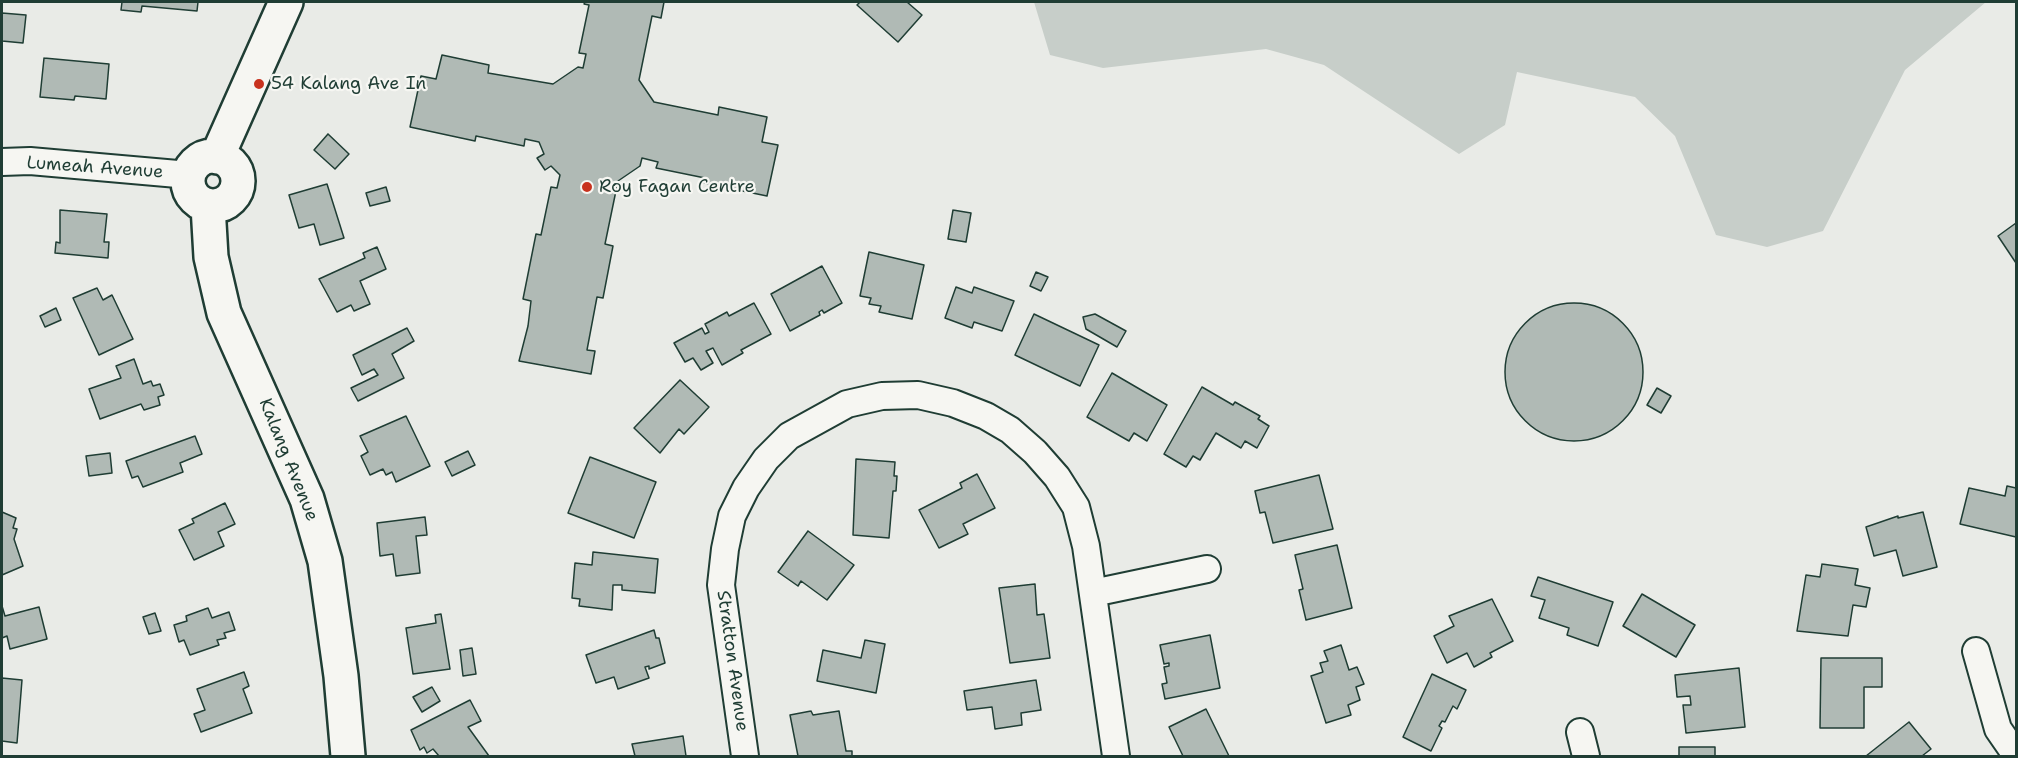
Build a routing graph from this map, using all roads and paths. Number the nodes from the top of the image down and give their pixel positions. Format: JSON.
{"nodes":[{"id":1,"x":286,"y":2,"type":"edge"},
{"id":2,"x":217,"y":157,"type":"junction"},
{"id":3,"x":2,"y":162,"type":"edge"},
{"id":4,"x":189,"y":175,"type":"junction"},
{"id":5,"x":208,"y":206,"type":"junction"},
{"id":6,"x":1207,"y":569,"type":"dead end"},
{"id":7,"x":1092,"y":593,"type":"junction"},
{"id":8,"x":1976,"y":651,"type":"dead end"},
{"id":9,"x":2016,"y":755,"type":"edge"},
{"id":10,"x":348,"y":756,"type":"edge"},
{"id":11,"x":745,"y":756,"type":"edge"},
{"id":12,"x":1116,"y":756,"type":"edge"}],
"edges":[{"from":1,"to":2,"type":"street"},
{"from":2,"to":4,"type":"street"},
{"from":2,"to":5,"type":"street"},
{"from":3,"to":4,"type":"street","name":"Lumeah Avenue"},
{"from":4,"to":5,"type":"street"},
{"from":5,"to":10,"type":"street","name":"Kalang Avenue"},
{"from":6,"to":7,"type":"street"},
{"from":7,"to":11,"type":"street","name":"Stratton Avenue"},
{"from":7,"to":12,"type":"street","name":"Stratton Avenue"},
{"from":8,"to":9,"type":"street"}]}
